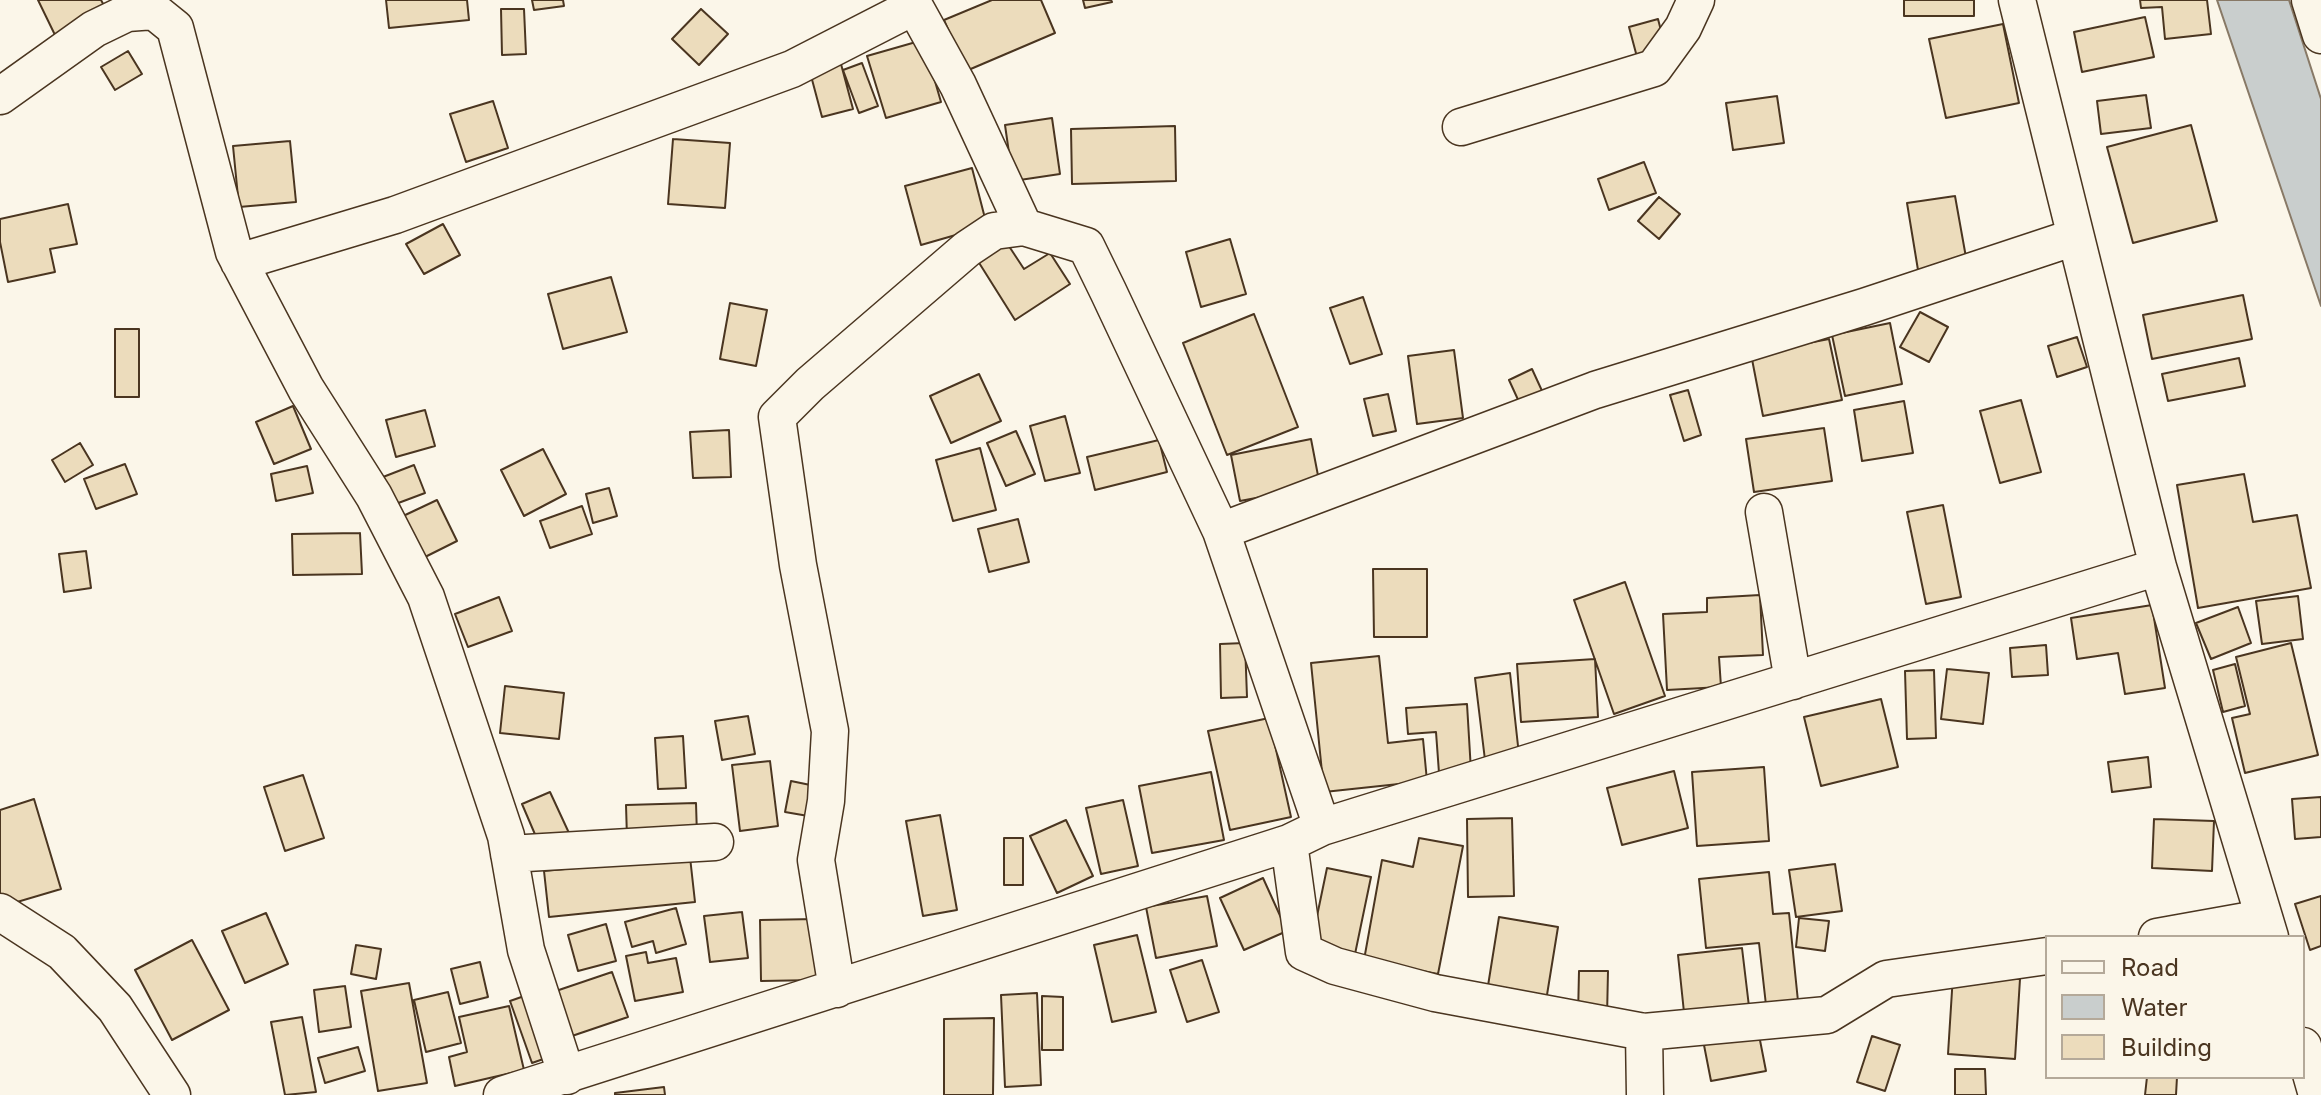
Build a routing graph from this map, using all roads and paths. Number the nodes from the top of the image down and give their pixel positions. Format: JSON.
{"nodes":[{"id":1,"x":1696,"y":0,"type":"edge"},
{"id":2,"x":2017,"y":0,"type":"edge"},
{"id":3,"x":2310,"y":0,"type":"edge"},
{"id":4,"x":912,"y":4,"type":"edge"},
{"id":5,"x":127,"y":6,"type":"edge"},
{"id":6,"x":2321,"y":35,"type":"edge"},
{"id":7,"x":0,"y":96,"type":"edge"},
{"id":8,"x":1461,"y":127,"type":"dead end"},
{"id":9,"x":1024,"y":227,"type":"junction"},
{"id":10,"x":2075,"y":237,"type":"junction"},
{"id":11,"x":239,"y":262,"type":"junction"},
{"id":12,"x":1764,"y":512,"type":"dead end"},
{"id":13,"x":1221,"y":531,"type":"junction"},
{"id":14,"x":2158,"y":567,"type":"junction"},
{"id":15,"x":1793,"y":681,"type":"junction"},
{"id":16,"x":1322,"y":827,"type":"junction"},
{"id":17,"x":715,"y":842,"type":"dead end"},
{"id":18,"x":1289,"y":843,"type":"junction"},
{"id":19,"x":509,"y":854,"type":"junction"},
{"id":20,"x":0,"y":912,"type":"edge"},
{"id":21,"x":2266,"y":928,"type":"edge"},
{"id":22,"x":2181,"y":935,"type":"edge"},
{"id":23,"x":2045,"y":956,"type":"edge"},
{"id":24,"x":837,"y":989,"type":"junction"},
{"id":25,"x":1644,"y":1032,"type":"junction"},
{"id":26,"x":2305,"y":1053,"type":"edge"},
{"id":27,"x":567,"y":1076,"type":"junction"},
{"id":28,"x":516,"y":1093,"type":"edge"},
{"id":29,"x":172,"y":1095,"type":"edge"},
{"id":30,"x":1645,"y":1095,"type":"edge"},
{"id":31,"x":2317,"y":1095,"type":"edge"}],
"edges":[{"from":1,"to":8,"type":"street"},
{"from":2,"to":10,"type":"street"},
{"from":3,"to":6,"type":"street"},
{"from":4,"to":9,"type":"street"},
{"from":4,"to":11,"type":"street"},
{"from":5,"to":7,"type":"street"},
{"from":5,"to":11,"type":"street"},
{"from":9,"to":13,"type":"street"},
{"from":9,"to":24,"type":"street"},
{"from":10,"to":13,"type":"street"},
{"from":10,"to":14,"type":"street"},
{"from":11,"to":19,"type":"street"},
{"from":12,"to":15,"type":"street"},
{"from":13,"to":16,"type":"street"},
{"from":14,"to":15,"type":"street"},
{"from":14,"to":21,"type":"street"},
{"from":15,"to":16,"type":"street"},
{"from":16,"to":18,"type":"street"},
{"from":17,"to":19,"type":"street"},
{"from":18,"to":24,"type":"street"},
{"from":18,"to":25,"type":"street"},
{"from":19,"to":27,"type":"street"},
{"from":20,"to":29,"type":"street"},
{"from":21,"to":22,"type":"street"},
{"from":23,"to":25,"type":"street"},
{"from":24,"to":27,"type":"street"},
{"from":25,"to":30,"type":"street"},
{"from":26,"to":31,"type":"street"},
{"from":27,"to":28,"type":"street"}]}
